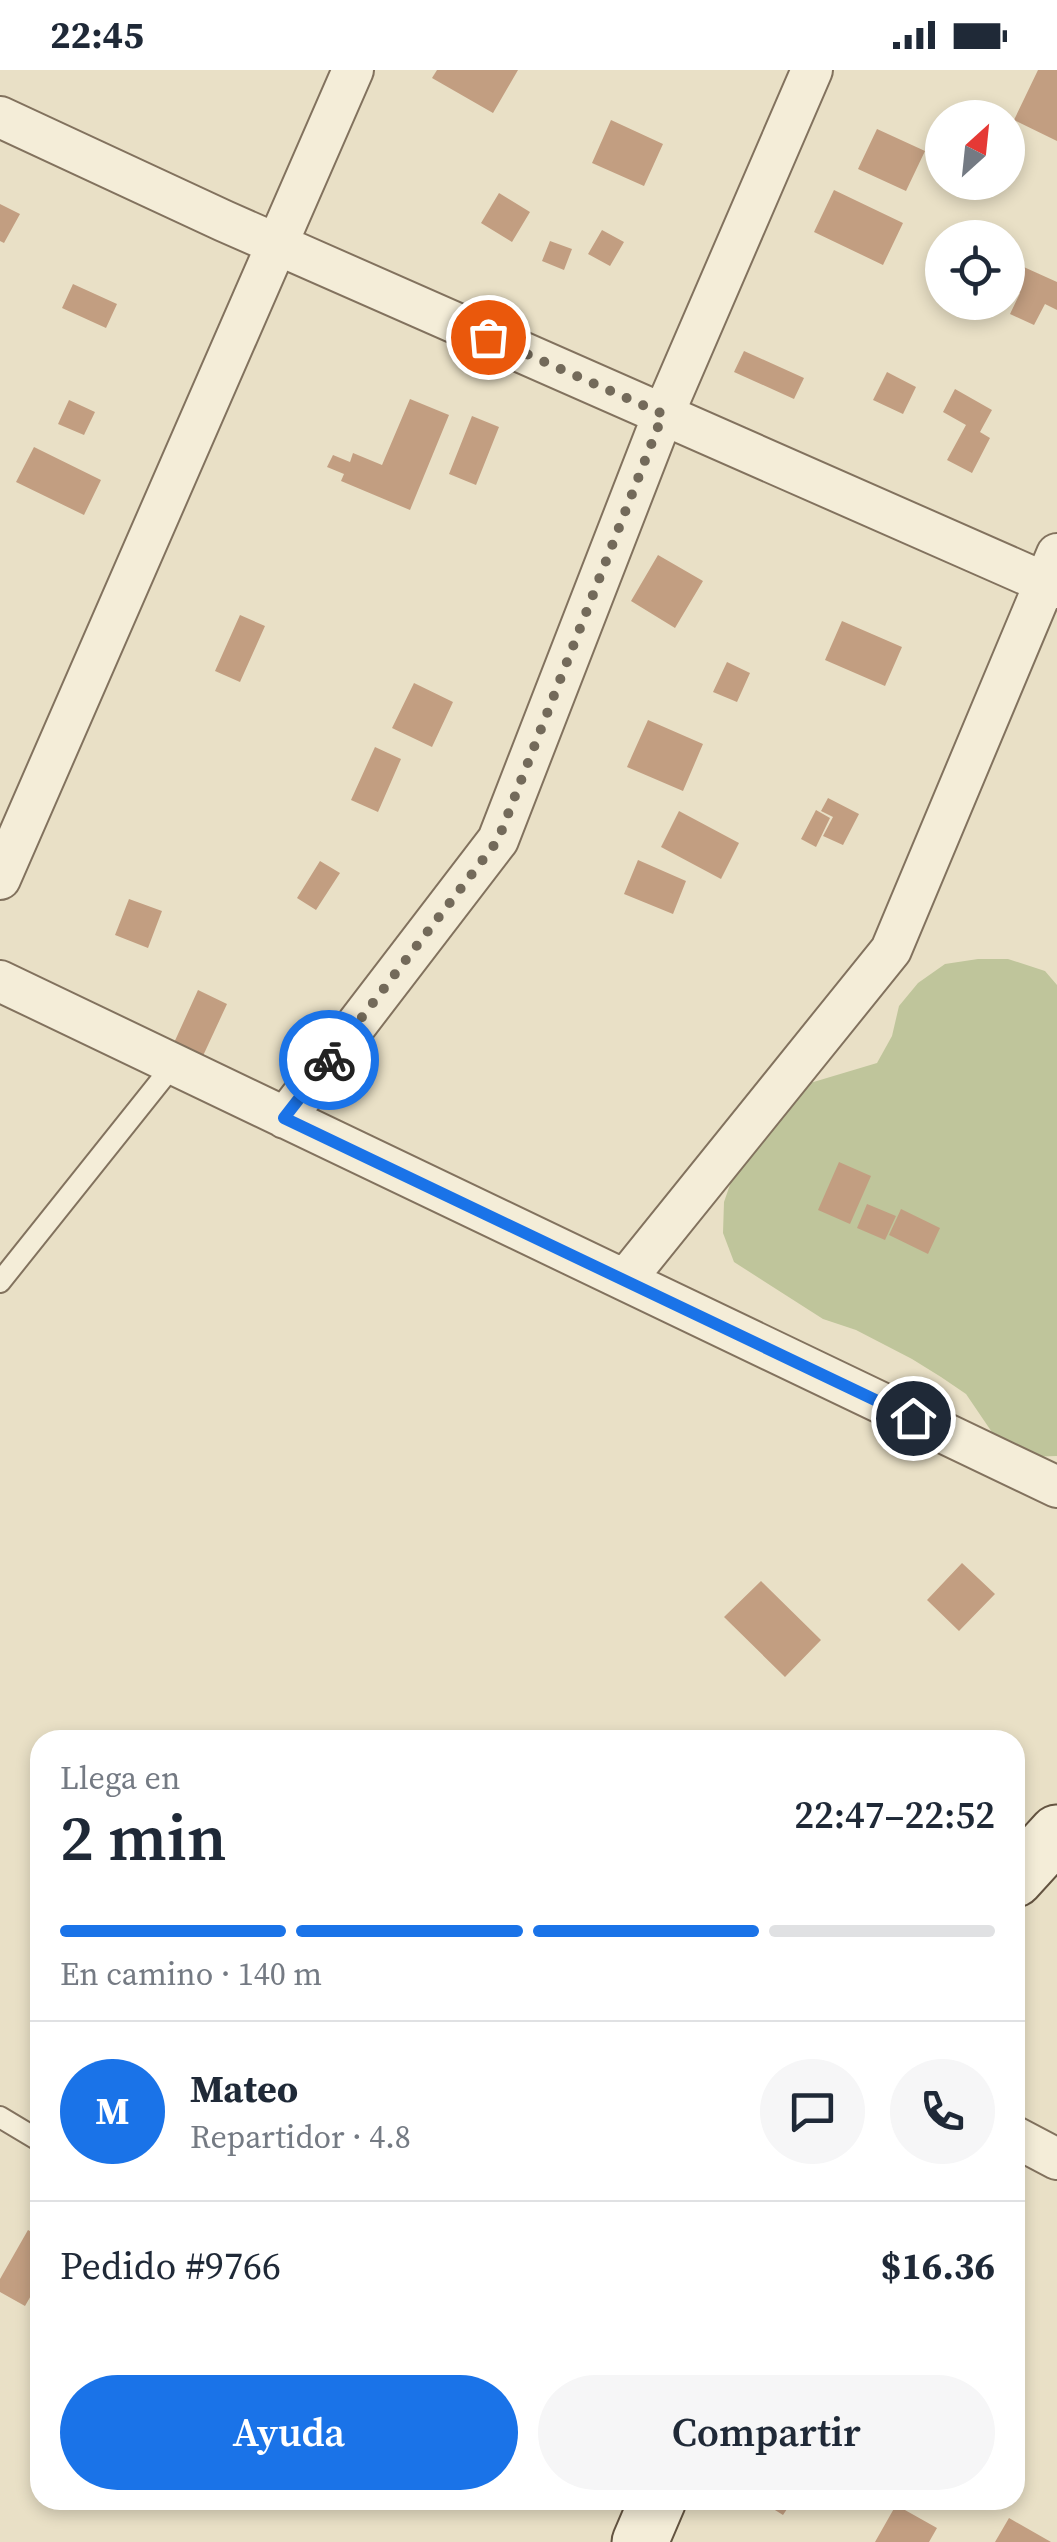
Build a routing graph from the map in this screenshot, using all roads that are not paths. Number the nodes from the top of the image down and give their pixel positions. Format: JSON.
{"nodes":[{"id":1,"x":353,"y":70,"type":"edge"},
{"id":2,"x":812,"y":70,"type":"edge"},
{"id":3,"x":0,"y":118,"type":"edge"},
{"id":4,"x":277,"y":244,"type":"junction"},
{"id":5,"x":663,"y":414,"type":"junction"},
{"id":6,"x":1053,"y":575,"type":"edge"},
{"id":7,"x":0,"y":880,"type":"edge"},
{"id":8,"x":0,"y":981,"type":"edge"},
{"id":9,"x":174,"y":1064,"type":"junction"},
{"id":10,"x":284,"y":1118,"type":"junction"},
{"id":11,"x":625,"y":1280,"type":"junction"},
{"id":12,"x":0,"y":1282,"type":"edge"},
{"id":13,"x":1057,"y":1487,"type":"edge"},
{"id":14,"x":1057,"y":1832,"type":"edge"},
{"id":15,"x":1025,"y":1868,"type":"edge"},
{"id":16,"x":0,"y":2117,"type":"edge"},
{"id":17,"x":30,"y":2135,"type":"edge"},
{"id":18,"x":1025,"y":2142,"type":"edge"},
{"id":19,"x":1057,"y":2159,"type":"edge"},
{"id":20,"x":654,"y":2510,"type":"edge"},
{"id":21,"x":640,"y":2542,"type":"edge"}],
"edges":[{"from":1,"to":4,"type":"street"},
{"from":2,"to":5,"type":"street"},
{"from":3,"to":4,"type":"street"},
{"from":4,"to":5,"type":"street"},
{"from":4,"to":7,"type":"street"},
{"from":5,"to":6,"type":"street"},
{"from":5,"to":10,"type":"street"},
{"from":6,"to":11,"type":"street"},
{"from":8,"to":9,"type":"street"},
{"from":9,"to":10,"type":"street"},
{"from":9,"to":12,"type":"lane"},
{"from":10,"to":11,"type":"street"},
{"from":11,"to":13,"type":"street"},
{"from":14,"to":15,"type":"street"},
{"from":16,"to":17,"type":"lane"},
{"from":18,"to":19,"type":"street"},
{"from":20,"to":21,"type":"street"}]}
